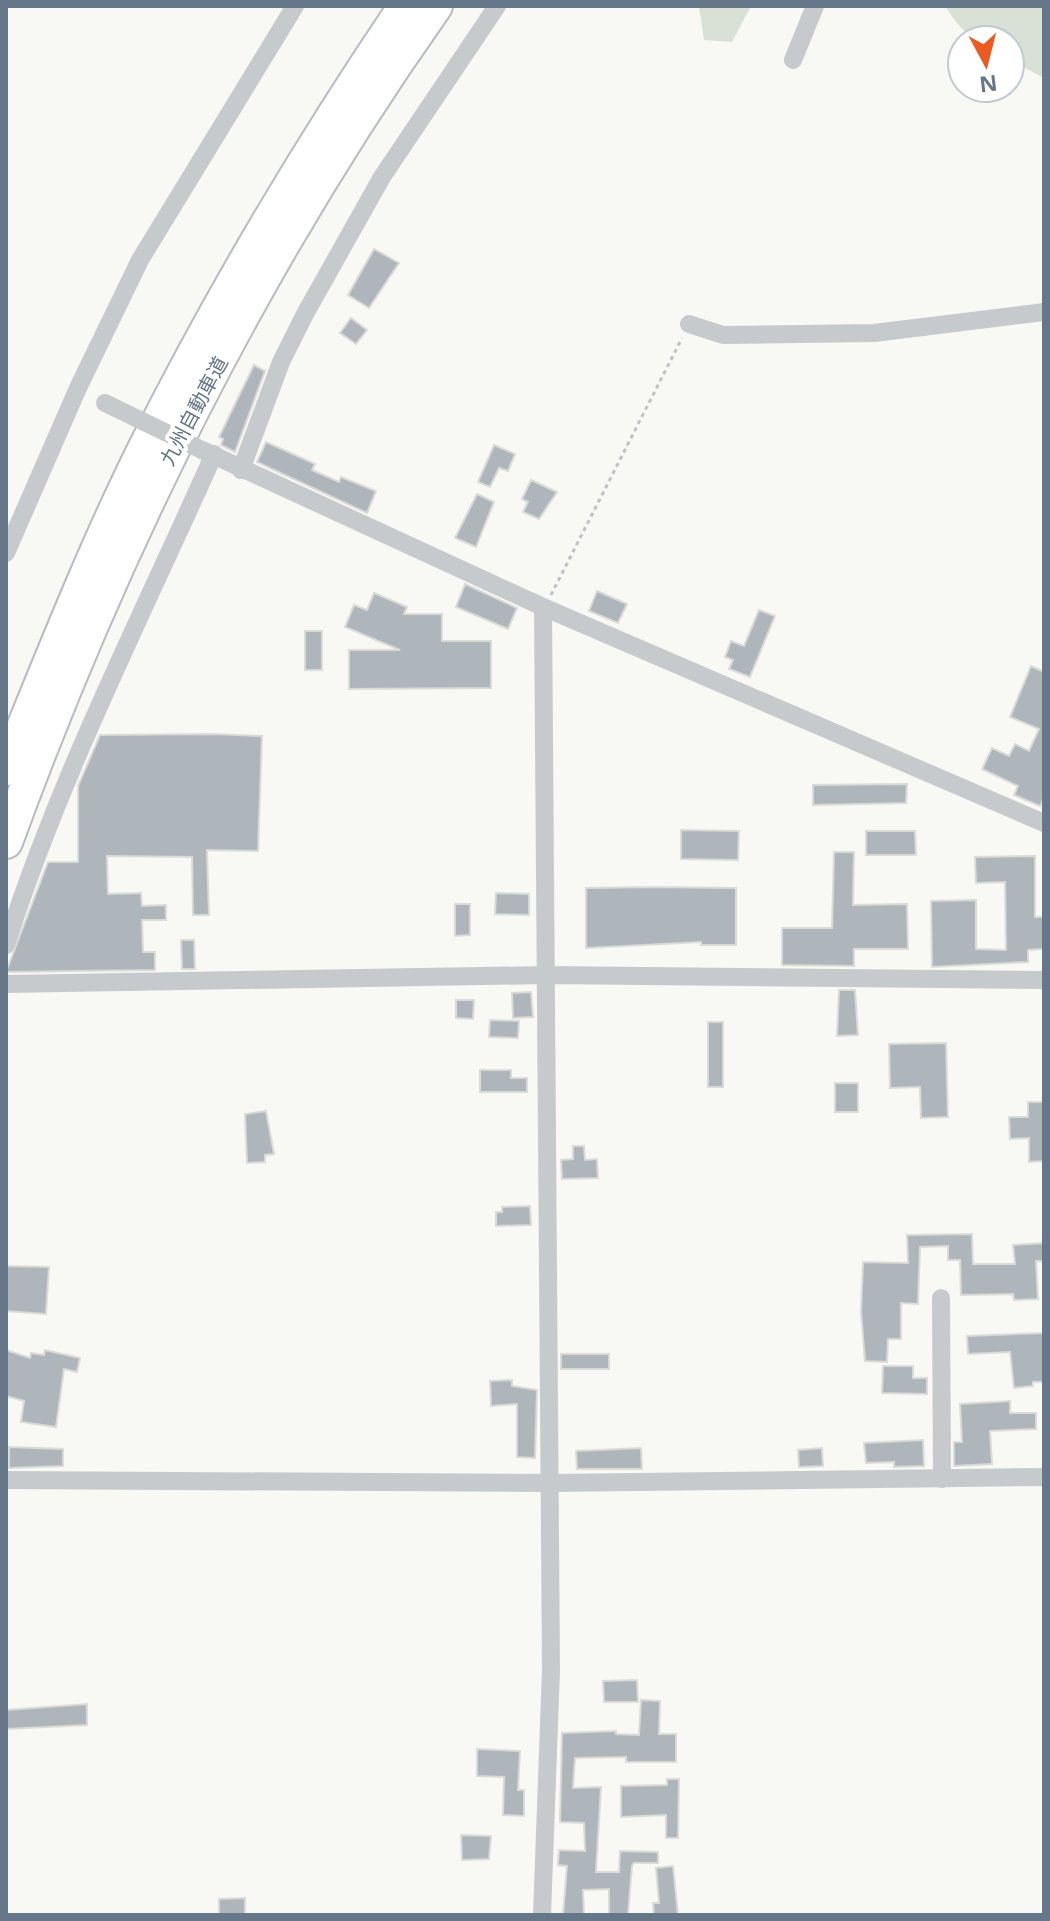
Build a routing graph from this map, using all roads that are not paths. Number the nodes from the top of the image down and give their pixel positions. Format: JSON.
{"nodes":[{"id":1,"x":295,"y":6,"type":"edge"},
{"id":2,"x":405,"y":6,"type":"edge"},
{"id":3,"x":436,"y":6,"type":"edge"},
{"id":4,"x":497,"y":6,"type":"edge"},
{"id":5,"x":815,"y":6,"type":"edge"},
{"id":6,"x":793,"y":60,"type":"dead end"},
{"id":7,"x":1044,"y":312,"type":"edge"},
{"id":8,"x":689,"y":324,"type":"road end"},
{"id":9,"x":78,"y":388,"type":"junction"},
{"id":10,"x":208,"y":452,"type":"junction"},
{"id":11,"x":241,"y":470,"type":"junction"},
{"id":12,"x":6,"y":553,"type":"edge"},
{"id":13,"x":543,"y":607,"type":"junction"},
{"id":14,"x":6,"y":769,"type":"edge"},
{"id":15,"x":1044,"y":823,"type":"edge"},
{"id":16,"x":6,"y":842,"type":"edge"},
{"id":17,"x":6,"y":945,"type":"edge"},
{"id":18,"x":547,"y":975,"type":"junction"},
{"id":19,"x":1044,"y":980,"type":"edge"},
{"id":20,"x":6,"y":984,"type":"edge"},
{"id":21,"x":941,"y":1298,"type":"dead end"},
{"id":22,"x":1044,"y":1477,"type":"edge"},
{"id":23,"x":942,"y":1479,"type":"junction"},
{"id":24,"x":6,"y":1480,"type":"edge"},
{"id":25,"x":550,"y":1483,"type":"junction"},
{"id":26,"x":542,"y":1915,"type":"edge"}],
"edges":[{"from":1,"to":9,"type":"street"},
{"from":2,"to":14,"type":"highway","name":"九州自動車道"},
{"from":3,"to":16,"type":"highway","name":"九州自動車道"},
{"from":4,"to":11,"type":"street"},
{"from":5,"to":6,"type":"street"},
{"from":7,"to":8,"type":"street"},
{"from":9,"to":10,"type":"street","bridge":true},
{"from":9,"to":12,"type":"street"},
{"from":10,"to":11,"type":"street"},
{"from":10,"to":17,"type":"street"},
{"from":11,"to":13,"type":"street"},
{"from":13,"to":15,"type":"street"},
{"from":13,"to":18,"type":"street"},
{"from":18,"to":19,"type":"street"},
{"from":18,"to":20,"type":"street"},
{"from":18,"to":25,"type":"street"},
{"from":21,"to":23,"type":"street"},
{"from":22,"to":23,"type":"street"},
{"from":23,"to":25,"type":"street"},
{"from":24,"to":25,"type":"street"},
{"from":25,"to":26,"type":"street"}]}
